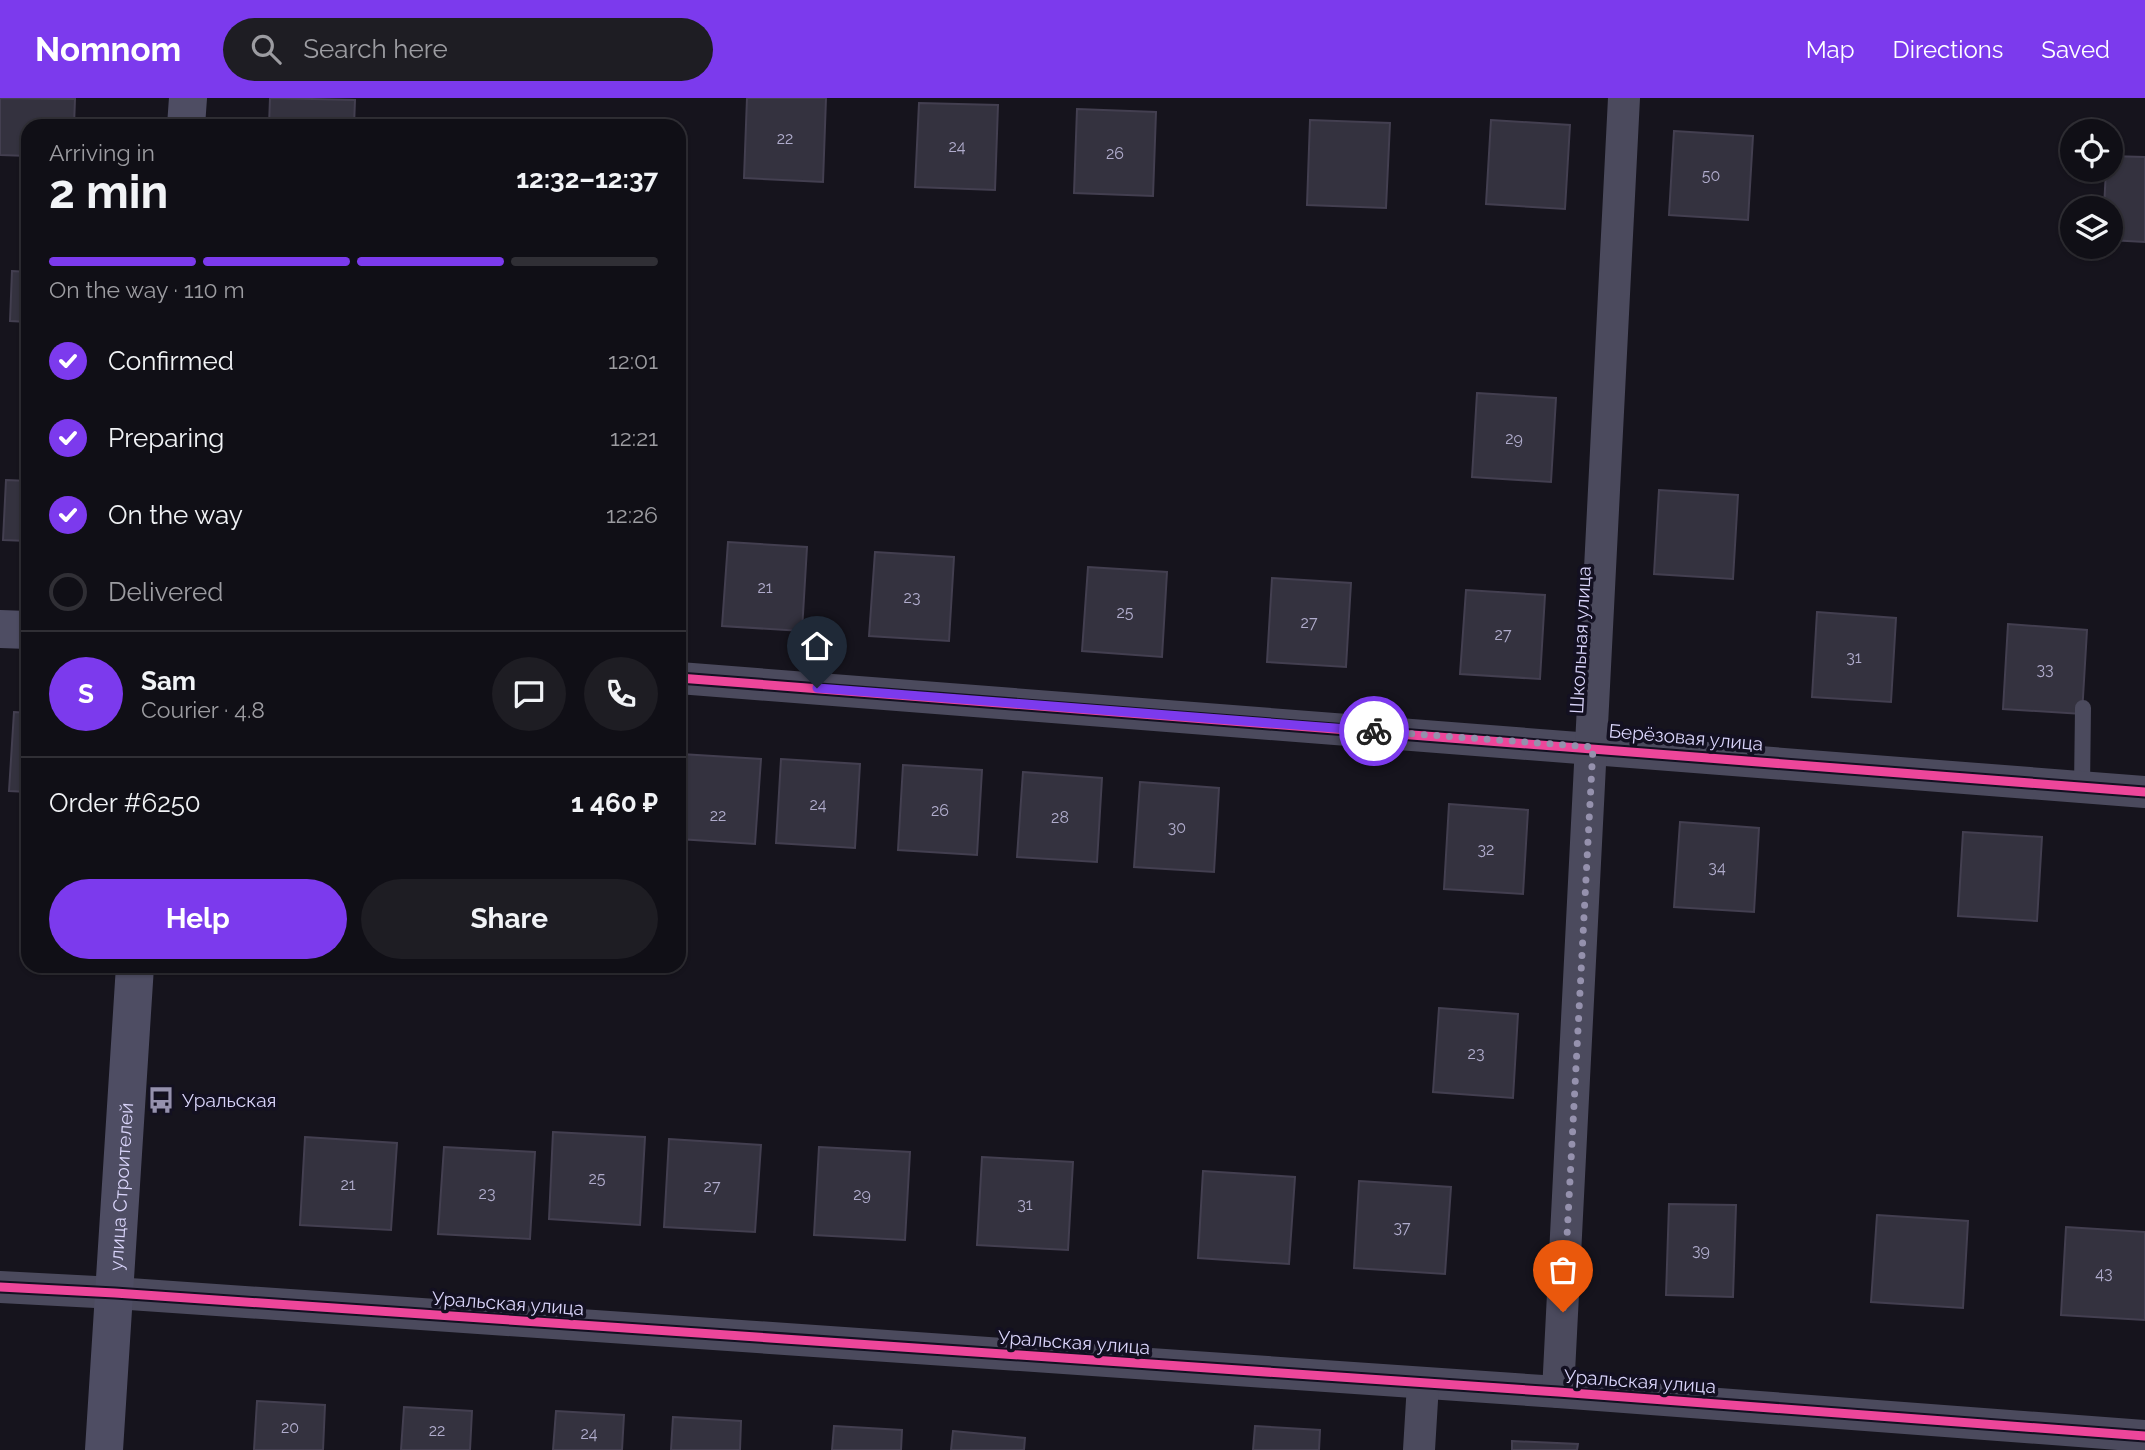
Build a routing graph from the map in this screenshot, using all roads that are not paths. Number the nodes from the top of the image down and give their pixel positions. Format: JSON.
{"nodes":[{"id":1,"x":188,"y":98,"type":"edge"},
{"id":2,"x":1624,"y":98,"type":"edge"},
{"id":3,"x":187,"y":119,"type":"edge"},
{"id":4,"x":0,"y":629,"type":"edge"},
{"id":5,"x":21,"y":630,"type":"edge"},
{"id":6,"x":686,"y":679,"type":"edge"},
{"id":7,"x":2083,"y":708,"type":"dead end"},
{"id":8,"x":1593,"y":747,"type":"junction"},
{"id":9,"x":2082,"y":787,"type":"junction"},
{"id":10,"x":2145,"y":792,"type":"edge"},
{"id":11,"x":135,"y":973,"type":"edge"},
{"id":12,"x":0,"y":1287,"type":"edge"},
{"id":13,"x":115,"y":1293,"type":"junction"},
{"id":14,"x":1423,"y":1384,"type":"junction"},
{"id":15,"x":1559,"y":1392,"type":"junction"},
{"id":16,"x":2145,"y":1436,"type":"edge"},
{"id":17,"x":104,"y":1450,"type":"edge"},
{"id":18,"x":1419,"y":1450,"type":"edge"}],
"edges":[{"from":1,"to":3,"type":"street"},
{"from":2,"to":8,"type":"street","name":"Школьная улица"},
{"from":4,"to":5,"type":"street"},
{"from":6,"to":8,"type":"street","name":"Берёзовая улица"},
{"from":7,"to":9,"type":"lane"},
{"from":8,"to":9,"type":"street","name":"Берёзовая улица"},
{"from":8,"to":15,"type":"street","name":"Школьная улица"},
{"from":9,"to":10,"type":"street","name":"Берёзовая улица"},
{"from":11,"to":13,"type":"street","name":"улица Строителей"},
{"from":12,"to":13,"type":"street","name":"Уральская улица"},
{"from":13,"to":14,"type":"street","name":"Уральская улица"},
{"from":13,"to":17,"type":"street","name":"улица Строителей"},
{"from":14,"to":15,"type":"street","name":"Уральская улица"},
{"from":14,"to":18,"type":"street"},
{"from":15,"to":16,"type":"street","name":"Уральская улица"}]}
